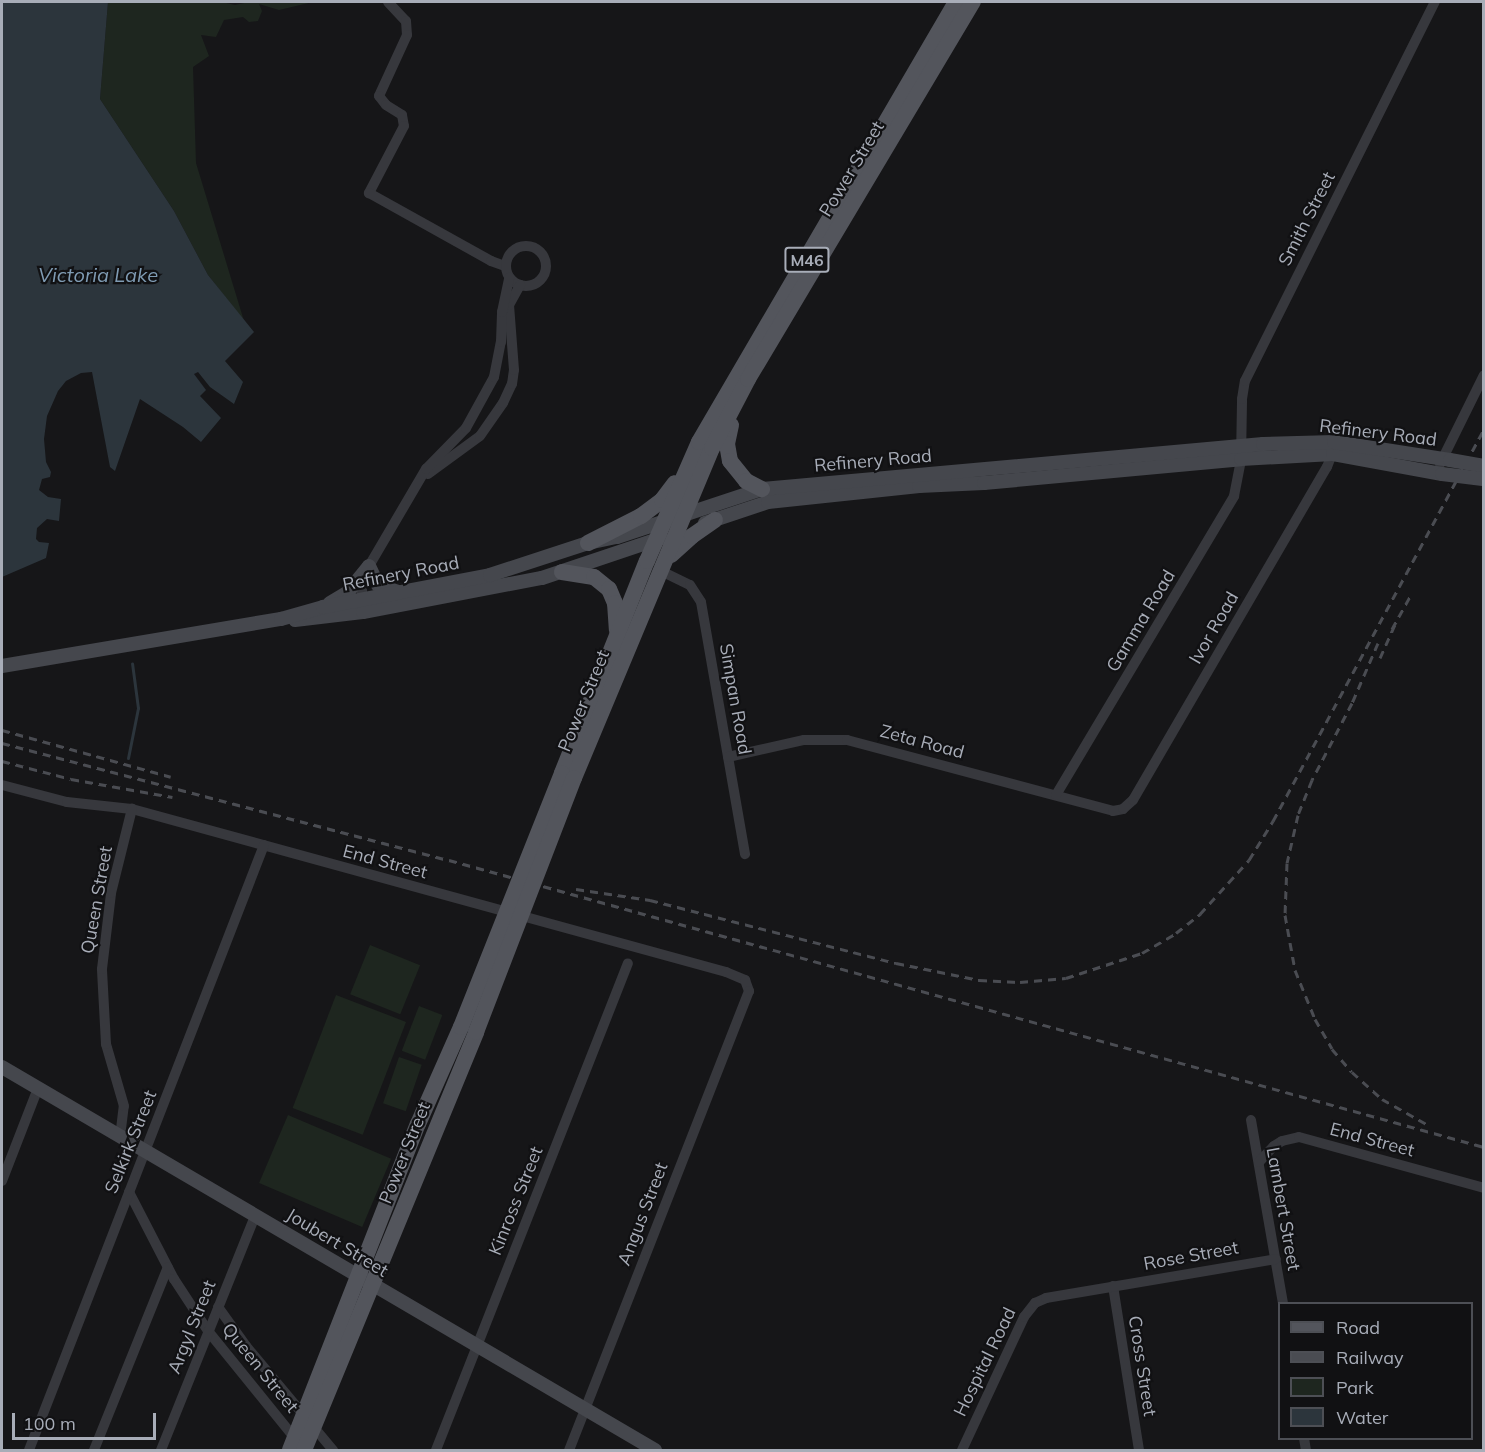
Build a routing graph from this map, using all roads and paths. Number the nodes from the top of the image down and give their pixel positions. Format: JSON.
{"nodes":[{"id":1,"x":388,"y":2,"type":"edge"},
{"id":2,"x":956,"y":2,"type":"edge"},
{"id":3,"x":973,"y":2,"type":"edge"},
{"id":4,"x":1435,"y":2,"type":"edge"},
{"id":5,"x":881,"y":145,"type":"junction"},
{"id":6,"x":505,"y":266,"type":"junction"},
{"id":7,"x":509,"y":278,"type":"junction"},
{"id":8,"x":520,"y":285,"type":"junction"},
{"id":9,"x":1484,"y":375,"type":"edge"},
{"id":10,"x":748,"y":379,"type":"junction"},
{"id":11,"x":475,"y":415,"type":"junction"},
{"id":12,"x":489,"y":424,"type":"junction"},
{"id":13,"x":1334,"y":448,"type":"junction"},
{"id":14,"x":1241,"y":453,"type":"junction"},
{"id":15,"x":1446,"y":459,"type":"junction"},
{"id":16,"x":1484,"y":466,"type":"edge"},
{"id":17,"x":686,"y":470,"type":"junction"},
{"id":18,"x":1439,"y":473,"type":"junction"},
{"id":19,"x":983,"y":476,"type":"junction"},
{"id":20,"x":1483,"y":479,"type":"edge"},
{"id":21,"x":419,"y":482,"type":"junction"},
{"id":22,"x":762,"y":489,"type":"junction"},
{"id":23,"x":683,"y":515,"type":"junction"},
{"id":24,"x":715,"y":520,"type":"junction"},
{"id":25,"x":671,"y":527,"type":"junction"},
{"id":26,"x":658,"y":539,"type":"junction"},
{"id":27,"x":588,"y":543,"type":"junction"},
{"id":28,"x":658,"y":564,"type":"junction"},
{"id":29,"x":369,"y":566,"type":"junction"},
{"id":30,"x":562,"y":572,"type":"junction"},
{"id":31,"x":405,"y":593,"type":"junction"},
{"id":32,"x":362,"y":606,"type":"junction"},
{"id":33,"x":323,"y":607,"type":"junction"},
{"id":34,"x":281,"y":619,"type":"junction"},
{"id":35,"x":617,"y":637,"type":"junction"},
{"id":36,"x":2,"y":666,"type":"edge"},
{"id":37,"x":728,"y":757,"type":"junction"},
{"id":38,"x":568,"y":776,"type":"junction"},
{"id":39,"x":2,"y":785,"type":"edge"},
{"id":40,"x":1056,"y":795,"type":"junction"},
{"id":41,"x":132,"y":809,"type":"junction"},
{"id":42,"x":1105,"y":809,"type":"joint"},
{"id":43,"x":264,"y":845,"type":"junction"},
{"id":44,"x":745,"y":854,"type":"dead end"},
{"id":45,"x":628,"y":963,"type":"dead end"},
{"id":46,"x":749,"y":991,"type":"joint"},
{"id":47,"x":2,"y":1067,"type":"edge"},
{"id":48,"x":38,"y":1088,"type":"junction"},
{"id":49,"x":1251,"y":1120,"type":"dead end"},
{"id":50,"x":120,"y":1137,"type":"junction"},
{"id":51,"x":145,"y":1152,"type":"junction"},
{"id":52,"x":1259,"y":1162,"type":"junction"},
{"id":53,"x":2,"y":1181,"type":"edge"},
{"id":54,"x":1484,"y":1188,"type":"edge"},
{"id":55,"x":129,"y":1192,"type":"junction"},
{"id":56,"x":255,"y":1216,"type":"junction"},
{"id":57,"x":1276,"y":1258,"type":"junction"},
{"id":58,"x":168,"y":1267,"type":"junction"},
{"id":59,"x":366,"y":1281,"type":"junction"},
{"id":60,"x":1113,"y":1286,"type":"junction"},
{"id":61,"x":1283,"y":1302,"type":"edge"},
{"id":62,"x":218,"y":1307,"type":"junction"},
{"id":63,"x":208,"y":1331,"type":"junction"},
{"id":64,"x":476,"y":1347,"type":"junction"},
{"id":65,"x":585,"y":1411,"type":"junction"},
{"id":66,"x":309,"y":1422,"type":"junction"},
{"id":67,"x":298,"y":1448,"type":"edge"},
{"id":68,"x":961,"y":1448,"type":"edge"},
{"id":69,"x":28,"y":1450,"type":"edge"},
{"id":70,"x":94,"y":1450,"type":"edge"},
{"id":71,"x":160,"y":1450,"type":"edge"},
{"id":72,"x":333,"y":1450,"type":"edge"},
{"id":73,"x":436,"y":1450,"type":"edge"},
{"id":74,"x":569,"y":1450,"type":"edge"},
{"id":75,"x":655,"y":1450,"type":"edge"},
{"id":76,"x":1139,"y":1450,"type":"edge"}],
"edges":[{"from":1,"to":6,"type":"street"},
{"from":2,"to":5,"type":"main road","name":"Power Street","number":"M46"},
{"from":3,"to":5,"type":"main road","name":"Power Street","number":"M46"},
{"from":4,"to":14,"type":"street","name":"Smith Street"},
{"from":5,"to":10,"type":"main road","name":"Power Street","number":"M46"},
{"from":5,"to":17,"type":"main road","name":"Power Street","number":"M46"},
{"from":6,"to":7,"type":"street"},
{"from":6,"to":8,"type":"street"},
{"from":7,"to":8,"type":"street"},
{"from":7,"to":11,"type":"street"},
{"from":8,"to":12,"type":"street"},
{"from":9,"to":15,"type":"street"},
{"from":10,"to":22,"type":"main road"},
{"from":10,"to":23,"type":"main road","name":"Power Street","number":"M46"},
{"from":11,"to":12,"type":"street"},
{"from":11,"to":21,"type":"street"},
{"from":12,"to":21,"type":"street"},
{"from":13,"to":14,"type":"main road","name":"Refinery Road"},
{"from":13,"to":15,"type":"main road","name":"Refinery Road"},
{"from":13,"to":18,"type":"main road","name":"Refinery Road"},
{"from":13,"to":42,"type":"street","name":"Ivor Road"},
{"from":14,"to":19,"type":"main road","name":"Refinery Road"},
{"from":14,"to":40,"type":"street","name":"Gamma Road"},
{"from":15,"to":16,"type":"main road","name":"Refinery Road","bridge":true},
{"from":15,"to":18,"type":"street"},
{"from":17,"to":25,"type":"main road","name":"Power Street","number":"M46"},
{"from":17,"to":27,"type":"main road"},
{"from":18,"to":20,"type":"main road","name":"Refinery Road","bridge":true},
{"from":19,"to":22,"type":"main road","name":"Refinery Road"},
{"from":19,"to":24,"type":"main road","name":"Refinery Road"},
{"from":21,"to":29,"type":"street"},
{"from":22,"to":23,"type":"main road","name":"Refinery Road"},
{"from":23,"to":25,"type":"main road","name":"Power Street","number":"M46"},
{"from":24,"to":25,"type":"main road","name":"Refinery Road"},
{"from":24,"to":28,"type":"main road"},
{"from":25,"to":26,"type":"main road","name":"Power Street","number":"M46"},
{"from":25,"to":27,"type":"main road","name":"Refinery Road"},
{"from":25,"to":28,"type":"main road","name":"Power Street","number":"M46"},
{"from":26,"to":28,"type":"main road","name":"Power Street","number":"M46"},
{"from":26,"to":30,"type":"main road","name":"Refinery Road"},
{"from":27,"to":31,"type":"main road","name":"Refinery Road"},
{"from":28,"to":35,"type":"main road","name":"Power Street"},
{"from":28,"to":37,"type":"street","name":"Simpan Road"},
{"from":28,"to":38,"type":"main road","name":"Power Street"},
{"from":29,"to":31,"type":"main road"},
{"from":29,"to":32,"type":"street"},
{"from":29,"to":33,"type":"main road"},
{"from":30,"to":32,"type":"main road","name":"Refinery Road"},
{"from":30,"to":35,"type":"main road"},
{"from":31,"to":32,"type":"main road","name":"Refinery Road"},
{"from":32,"to":33,"type":"main road","name":"Refinery Road"},
{"from":32,"to":34,"type":"main road","name":"Refinery Road"},
{"from":33,"to":34,"type":"main road","name":"Refinery Road"},
{"from":34,"to":36,"type":"main road","name":"Refinery Road"},
{"from":35,"to":38,"type":"main road","name":"Power Street"},
{"from":37,"to":40,"type":"street","name":"Zeta Road"},
{"from":37,"to":44,"type":"street","name":"Simpan Road"},
{"from":38,"to":59,"type":"main road","name":"Power Street","bridge":true},
{"from":39,"to":41,"type":"street","name":"End Street"},
{"from":40,"to":42,"type":"street","name":"Zeta Road"},
{"from":41,"to":43,"type":"street","name":"End Street"},
{"from":41,"to":50,"type":"street","name":"Queen Street"},
{"from":43,"to":46,"type":"street","name":"End Street"},
{"from":43,"to":51,"type":"street","name":"Selkirk Street"},
{"from":45,"to":64,"type":"street","name":"Kinross Street"},
{"from":46,"to":65,"type":"street","name":"Angus Street"},
{"from":47,"to":48,"type":"main road","name":"Joubert Street"},
{"from":48,"to":50,"type":"main road","name":"Joubert Street"},
{"from":48,"to":53,"type":"street"},
{"from":49,"to":52,"type":"street","name":"Lambert Street"},
{"from":50,"to":51,"type":"main road","name":"Joubert Street"},
{"from":51,"to":55,"type":"street","name":"Selkirk Street"},
{"from":51,"to":56,"type":"main road","name":"Joubert Street"},
{"from":52,"to":54,"type":"street","name":"End Street"},
{"from":52,"to":57,"type":"street","name":"Lambert Street"},
{"from":55,"to":58,"type":"street","name":"Queen Street"},
{"from":55,"to":69,"type":"street","name":"Selkirk Street"},
{"from":56,"to":59,"type":"main road","name":"Joubert Street"},
{"from":56,"to":62,"type":"street","name":"Argyl Street"},
{"from":57,"to":60,"type":"street","name":"Rose Street"},
{"from":57,"to":61,"type":"street","name":"Lambert Street"},
{"from":58,"to":63,"type":"street","name":"Queen Street"},
{"from":58,"to":70,"type":"street"},
{"from":59,"to":64,"type":"main road","name":"Joubert Street"},
{"from":59,"to":66,"type":"main road","name":"Power Street"},
{"from":60,"to":68,"type":"street","name":"Hospital Road"},
{"from":60,"to":76,"type":"street","name":"Cross Street"},
{"from":62,"to":63,"type":"street","name":"Argyl Street"},
{"from":62,"to":66,"type":"street","name":"Queen Street"},
{"from":63,"to":67,"type":"street","name":"Queen Street"},
{"from":63,"to":71,"type":"street","name":"Argyl Street"},
{"from":64,"to":65,"type":"main road","name":"Joubert Street"},
{"from":64,"to":73,"type":"street","name":"Kinross Street"},
{"from":65,"to":74,"type":"street","name":"Angus Street"},
{"from":65,"to":75,"type":"main road","name":"Joubert Street"},
{"from":66,"to":67,"type":"main road","name":"Power Street"},
{"from":66,"to":72,"type":"street","name":"Queen Street"}]}
